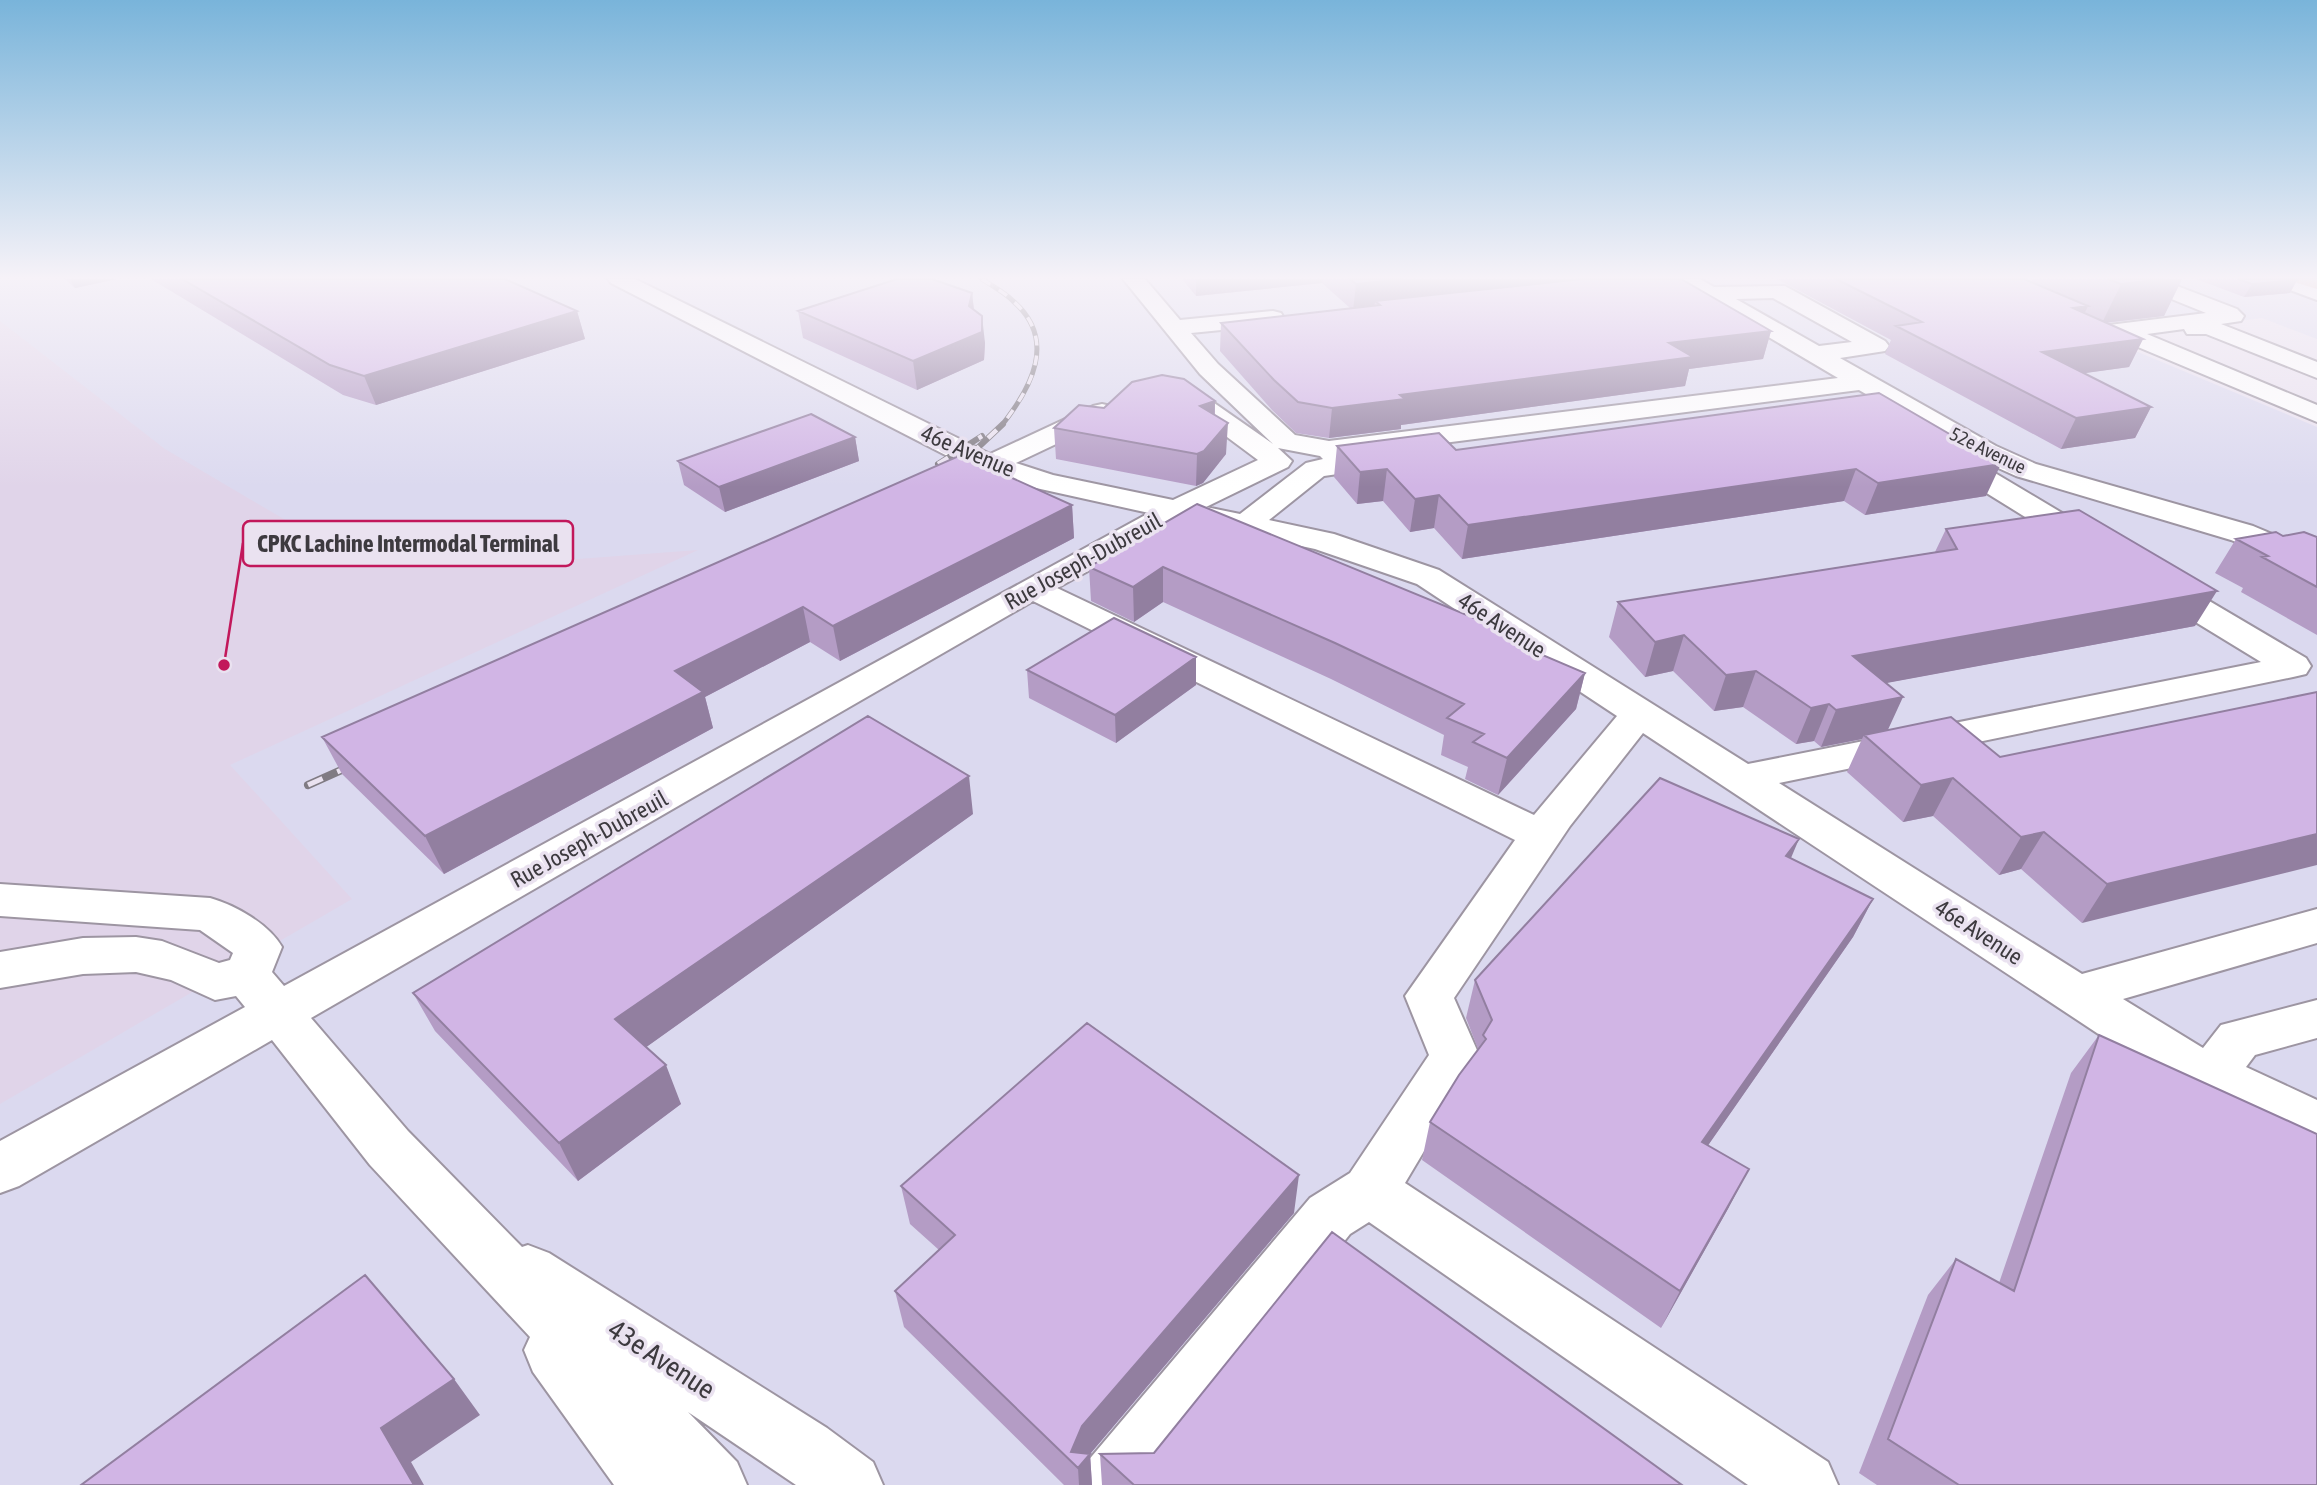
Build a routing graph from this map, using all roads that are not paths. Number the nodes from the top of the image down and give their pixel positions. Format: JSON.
{"nodes":[{"id":1,"x":755,"y":348,"type":"edge"},
{"id":2,"x":1191,"y":348,"type":"edge"},
{"id":3,"x":1805,"y":348,"type":"edge"},
{"id":4,"x":1859,"y":348,"type":"edge"},
{"id":5,"x":2161,"y":348,"type":"edge"},
{"id":6,"x":2261,"y":348,"type":"edge"},
{"id":7,"x":1815,"y":354,"type":"junction"},
{"id":8,"x":2317,"y":371,"type":"edge"},
{"id":9,"x":1866,"y":392,"type":"junction"},
{"id":10,"x":2317,"y":414,"type":"edge"},
{"id":11,"x":1336,"y":457,"type":"junction"},
{"id":12,"x":992,"y":464,"type":"junction"},
{"id":13,"x":1178,"y":509,"type":"junction"},
{"id":14,"x":1246,"y":524,"type":"junction"},
{"id":15,"x":2317,"y":565,"type":"edge"},
{"id":16,"x":1032,"y":588,"type":"junction"},
{"id":17,"x":2305,"y":674,"type":"edge"},
{"id":18,"x":1640,"y":714,"type":"junction"},
{"id":19,"x":1741,"y":778,"type":"junction"},
{"id":20,"x":1540,"y":835,"type":"junction"},
{"id":21,"x":0,"y":900,"type":"edge"},
{"id":22,"x":2317,"y":926,"type":"edge"},
{"id":23,"x":0,"y":970,"type":"edge"},
{"id":24,"x":2077,"y":994,"type":"junction"},
{"id":25,"x":262,"y":995,"type":"junction"},
{"id":26,"x":2317,"y":1019,"type":"edge"},
{"id":27,"x":2211,"y":1074,"type":"junction"},
{"id":28,"x":2317,"y":1124,"type":"edge"},
{"id":29,"x":0,"y":1169,"type":"edge"},
{"id":30,"x":1370,"y":1191,"type":"junction"},
{"id":31,"x":471,"y":1236,"type":"junction"},
{"id":32,"x":654,"y":1485,"type":"edge"},
{"id":33,"x":714,"y":1485,"type":"edge"},
{"id":34,"x":850,"y":1485,"type":"edge"},
{"id":35,"x":1110,"y":1485,"type":"edge"},
{"id":36,"x":1805,"y":1485,"type":"edge"}],
"edges":[{"from":1,"to":12,"type":"street","name":"46e Avenue"},
{"from":2,"to":11,"type":"street"},
{"from":3,"to":7,"type":"street","name":"52e Avenue"},
{"from":4,"to":7,"type":"street"},
{"from":5,"to":10,"type":"street"},
{"from":6,"to":8,"type":"street"},
{"from":7,"to":9,"type":"street","name":"52e Avenue"},
{"from":9,"to":11,"type":"street"},
{"from":9,"to":15,"type":"street","name":"52e Avenue"},
{"from":9,"to":17,"type":"street"},
{"from":11,"to":14,"type":"street"},
{"from":12,"to":13,"type":"street","name":"46e Avenue"},
{"from":12,"to":13,"type":"street","name":"Rue Joseph-Dubreuil"},
{"from":13,"to":14,"type":"street","name":"46e Avenue"},
{"from":13,"to":16,"type":"street","name":"Rue Joseph-Dubreuil"},
{"from":14,"to":18,"type":"street","name":"46e Avenue"},
{"from":16,"to":20,"type":"street"},
{"from":16,"to":25,"type":"street","name":"Rue Joseph-Dubreuil"},
{"from":17,"to":19,"type":"street"},
{"from":18,"to":19,"type":"street","name":"46e Avenue"},
{"from":18,"to":20,"type":"street"},
{"from":19,"to":24,"type":"street","name":"46e Avenue"},
{"from":20,"to":30,"type":"street"},
{"from":21,"to":25,"type":"street"},
{"from":22,"to":24,"type":"street"},
{"from":23,"to":25,"type":"street"},
{"from":24,"to":27,"type":"street","name":"46e Avenue"},
{"from":25,"to":29,"type":"street","name":"Rue Joseph-Dubreuil"},
{"from":25,"to":31,"type":"street","name":"43e Avenue"},
{"from":26,"to":27,"type":"street"},
{"from":27,"to":28,"type":"street","name":"46e Avenue"},
{"from":30,"to":35,"type":"street"},
{"from":30,"to":36,"type":"street"},
{"from":31,"to":32,"type":"street","name":"43e Avenue"},
{"from":31,"to":33,"type":"street","name":"43e Avenue"},
{"from":31,"to":34,"type":"street","name":"43e Avenue"}]}
